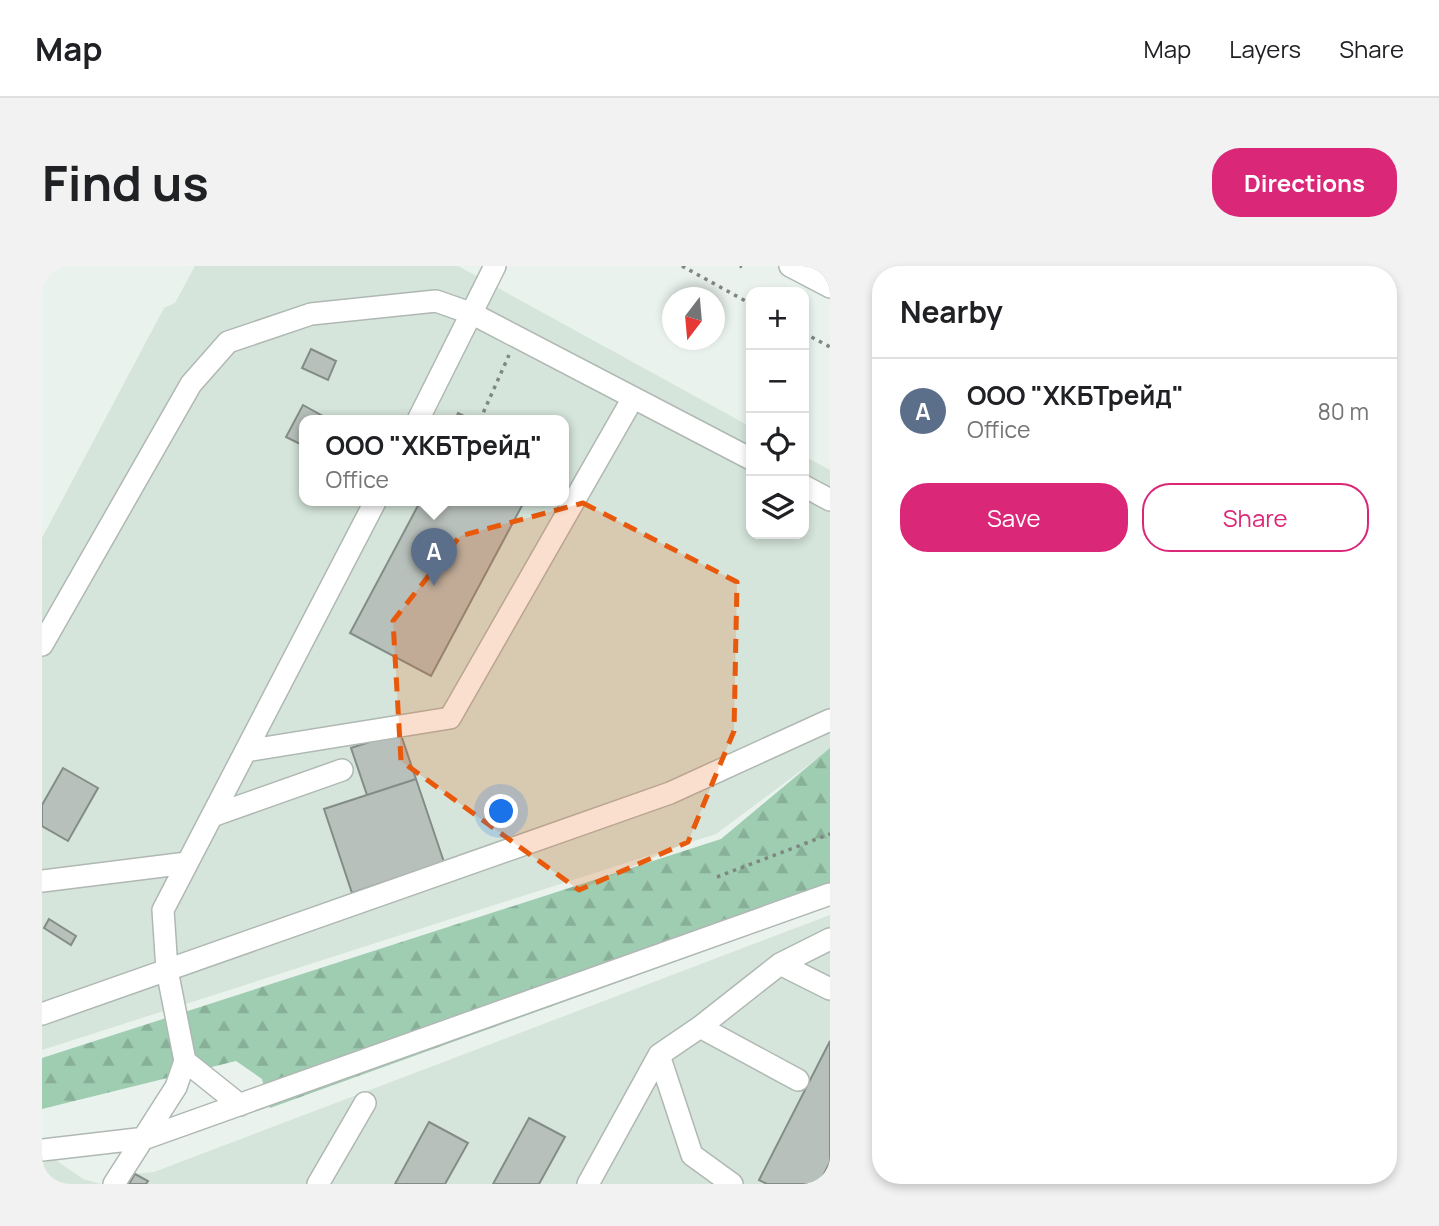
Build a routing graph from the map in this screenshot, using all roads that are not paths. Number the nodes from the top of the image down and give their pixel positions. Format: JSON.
{"nodes":[{"id":1,"x":495,"y":266,"type":"edge"},
{"id":2,"x":790,"y":266,"type":"edge"},
{"id":3,"x":830,"y":287,"type":"edge"},
{"id":4,"x":473,"y":314,"type":"junction"},
{"id":5,"x":633,"y":398,"type":"junction"},
{"id":6,"x":421,"y":415,"type":"edge"},
{"id":7,"x":746,"y":456,"type":"edge"},
{"id":8,"x":809,"y":489,"type":"edge"},
{"id":9,"x":830,"y":500,"type":"edge"},
{"id":10,"x":373,"y":506,"type":"edge"},
{"id":11,"x":42,"y":645,"type":"edge"},
{"id":12,"x":830,"y":720,"type":"edge"},
{"id":13,"x":246,"y":751,"type":"junction"},
{"id":14,"x":342,"y":770,"type":"dead end"},
{"id":15,"x":212,"y":816,"type":"junction"},
{"id":16,"x":187,"y":863,"type":"junction"},
{"id":17,"x":42,"y":881,"type":"edge"},
{"id":18,"x":830,"y":894,"type":"edge"},
{"id":19,"x":830,"y":939,"type":"edge"},
{"id":20,"x":780,"y":964,"type":"junction"},
{"id":21,"x":167,"y":971,"type":"junction"},
{"id":22,"x":830,"y":989,"type":"edge"},
{"id":23,"x":42,"y":1014,"type":"edge"},
{"id":24,"x":700,"y":1027,"type":"junction"},
{"id":25,"x":659,"y":1055,"type":"junction"},
{"id":26,"x":186,"y":1061,"type":"junction"},
{"id":27,"x":798,"y":1080,"type":"dead end"},
{"id":28,"x":365,"y":1104,"type":"dead end"},
{"id":29,"x":240,"y":1105,"type":"junction"},
{"id":30,"x":146,"y":1138,"type":"junction"},
{"id":31,"x":42,"y":1150,"type":"edge"},
{"id":32,"x":114,"y":1184,"type":"edge"},
{"id":33,"x":317,"y":1184,"type":"edge"},
{"id":34,"x":588,"y":1184,"type":"edge"},
{"id":35,"x":732,"y":1184,"type":"edge"}],
"edges":[{"from":1,"to":4,"type":"street"},
{"from":2,"to":3,"type":"street"},
{"from":4,"to":5,"type":"street"},
{"from":4,"to":6,"type":"street"},
{"from":4,"to":11,"type":"street"},
{"from":5,"to":7,"type":"street"},
{"from":5,"to":13,"type":"street"},
{"from":8,"to":9,"type":"street"},
{"from":10,"to":13,"type":"street"},
{"from":12,"to":21,"type":"street"},
{"from":13,"to":15,"type":"street"},
{"from":14,"to":15,"type":"street"},
{"from":15,"to":16,"type":"street"},
{"from":16,"to":17,"type":"street"},
{"from":16,"to":21,"type":"street"},
{"from":18,"to":29,"type":"street"},
{"from":19,"to":20,"type":"street"},
{"from":20,"to":22,"type":"street"},
{"from":20,"to":24,"type":"street"},
{"from":21,"to":23,"type":"street"},
{"from":21,"to":26,"type":"street"},
{"from":24,"to":25,"type":"street"},
{"from":24,"to":27,"type":"street"},
{"from":25,"to":34,"type":"street"},
{"from":25,"to":35,"type":"street"},
{"from":26,"to":29,"type":"street"},
{"from":26,"to":30,"type":"street"},
{"from":28,"to":33,"type":"street"},
{"from":29,"to":30,"type":"street"},
{"from":30,"to":31,"type":"street"},
{"from":30,"to":32,"type":"street"}]}
